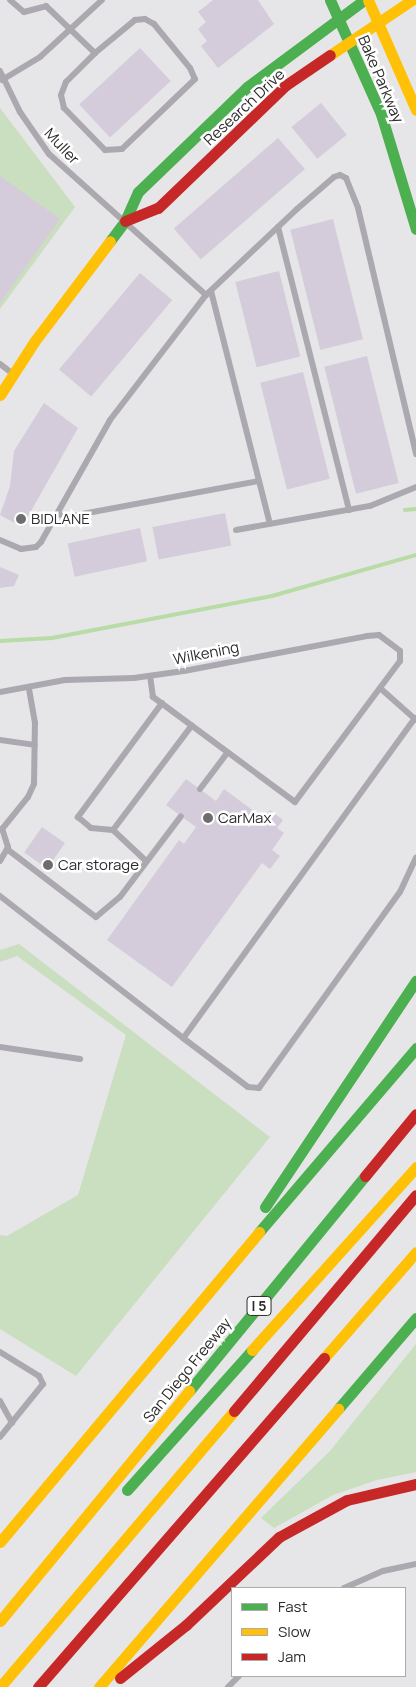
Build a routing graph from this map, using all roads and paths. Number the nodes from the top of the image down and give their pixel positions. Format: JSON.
{"nodes":[{"id":1,"x":10,"y":0,"type":"edge"},
{"id":2,"x":102,"y":0,"type":"edge"},
{"id":3,"x":330,"y":0,"type":"edge"},
{"id":4,"x":364,"y":0,"type":"edge"},
{"id":5,"x":368,"y":0,"type":"edge"},
{"id":6,"x":412,"y":0,"type":"edge"},
{"id":7,"x":48,"y":3,"type":"edge"},
{"id":8,"x":339,"y":19,"type":"junction"},
{"id":9,"x":378,"y":22,"type":"junction"},
{"id":10,"x":70,"y":30,"type":"junction"},
{"id":11,"x":350,"y":42,"type":"junction"},
{"id":12,"x":95,"y":53,"type":"junction"},
{"id":13,"x":0,"y":71,"type":"edge"},
{"id":14,"x":2,"y":80,"type":"edge"},
{"id":15,"x":416,"y":110,"type":"edge"},
{"id":16,"x":125,"y":222,"type":"junction"},
{"id":17,"x":278,"y":227,"type":"junction"},
{"id":18,"x":416,"y":229,"type":"edge"},
{"id":19,"x":208,"y":293,"type":"junction"},
{"id":20,"x":0,"y":364,"type":"edge"},
{"id":21,"x":13,"y":374,"type":"junction"},
{"id":22,"x":0,"y":395,"type":"edge"},
{"id":23,"x":416,"y":454,"type":"edge"},
{"id":24,"x":259,"y":481,"type":"junction"},
{"id":25,"x":416,"y":487,"type":"edge"},
{"id":26,"x":349,"y":510,"type":"junction"},
{"id":27,"x":58,"y":514,"type":"junction"},
{"id":28,"x":270,"y":524,"type":"junction"},
{"id":29,"x":236,"y":530,"type":"dead end"},
{"id":30,"x":0,"y":540,"type":"edge"},
{"id":31,"x":150,"y":676,"type":"junction"},
{"id":32,"x":29,"y":688,"type":"junction"},
{"id":33,"x":380,"y":688,"type":"junction"},
{"id":34,"x":0,"y":692,"type":"edge"},
{"id":35,"x":162,"y":703,"type":"junction"},
{"id":36,"x":415,"y":719,"type":"edge"},
{"id":37,"x":192,"y":725,"type":"junction"},
{"id":38,"x":0,"y":740,"type":"edge"},
{"id":39,"x":35,"y":745,"type":"junction"},
{"id":40,"x":228,"y":752,"type":"junction"},
{"id":41,"x":200,"y":789,"type":"dead end"},
{"id":42,"x":181,"y":816,"type":"dead end"},
{"id":43,"x":113,"y":830,"type":"junction"},
{"id":44,"x":7,"y":849,"type":"junction"},
{"id":45,"x":416,"y":858,"type":"edge"},
{"id":46,"x":0,"y":861,"type":"edge"},
{"id":47,"x":146,"y":861,"type":"junction"},
{"id":48,"x":0,"y":896,"type":"edge"},
{"id":49,"x":416,"y":981,"type":"edge"},
{"id":50,"x":184,"y":1038,"type":"junction"},
{"id":51,"x":0,"y":1047,"type":"edge"},
{"id":52,"x":416,"y":1048,"type":"edge"},
{"id":53,"x":80,"y":1058,"type":"dead end"},
{"id":54,"x":416,"y":1114,"type":"edge"},
{"id":55,"x":416,"y":1167,"type":"edge"},
{"id":56,"x":416,"y":1195,"type":"edge"},
{"id":57,"x":416,"y":1252,"type":"edge"},
{"id":58,"x":220,"y":1277,"type":"junction"},
{"id":59,"x":416,"y":1318,"type":"edge"},
{"id":60,"x":0,"y":1352,"type":"edge"},
{"id":61,"x":273,"y":1384,"type":"dead end"},
{"id":62,"x":0,"y":1402,"type":"edge"},
{"id":63,"x":12,"y":1423,"type":"junction"},
{"id":64,"x":0,"y":1437,"type":"edge"},
{"id":65,"x":416,"y":1484,"type":"edge"},
{"id":66,"x":119,"y":1499,"type":"dead end"},
{"id":67,"x":92,"y":1529,"type":"dead end"},
{"id":68,"x":0,"y":1542,"type":"edge"},
{"id":69,"x":416,"y":1564,"type":"edge"},
{"id":70,"x":346,"y":1587,"type":"edge"},
{"id":71,"x":0,"y":1622,"type":"edge"},
{"id":72,"x":0,"y":1632,"type":"edge"},
{"id":73,"x":0,"y":1687,"type":"edge"},
{"id":74,"x":12,"y":1687,"type":"edge"},
{"id":75,"x":38,"y":1687,"type":"edge"},
{"id":76,"x":98,"y":1687,"type":"edge"},
{"id":77,"x":108,"y":1687,"type":"edge"}],
"edges":[{"from":1,"to":7,"type":"lane"},
{"from":2,"to":10,"type":"lane"},
{"from":3,"to":8,"type":"main road","name":"Bake Parkway"},
{"from":4,"to":8,"type":"main road","name":"Research Drive"},
{"from":5,"to":9,"type":"main road","name":"Bake Parkway"},
{"from":6,"to":9,"type":"main road","name":"Research Drive"},
{"from":7,"to":10,"type":"lane"},
{"from":8,"to":11,"type":"main road","name":"Bake Parkway"},
{"from":8,"to":16,"type":"main road","name":"Research Drive"},
{"from":9,"to":11,"type":"main road","name":"Research Drive"},
{"from":9,"to":15,"type":"main road","name":"Bake Parkway"},
{"from":10,"to":12,"type":"lane"},
{"from":10,"to":14,"type":"lane"},
{"from":11,"to":16,"type":"main road","name":"Research Drive"},
{"from":11,"to":18,"type":"main road","name":"Bake Parkway"},
{"from":12,"to":12,"type":"lane"},
{"from":13,"to":14,"type":"lane","name":"Muller"},
{"from":14,"to":16,"type":"lane","name":"Muller"},
{"from":16,"to":19,"type":"lane","name":"Muller"},
{"from":16,"to":21,"type":"main road","name":"Research Drive"},
{"from":17,"to":19,"type":"lane"},
{"from":17,"to":23,"type":"lane"},
{"from":17,"to":26,"type":"lane"},
{"from":19,"to":24,"type":"lane"},
{"from":19,"to":27,"type":"lane"},
{"from":20,"to":21,"type":"lane"},
{"from":21,"to":22,"type":"main road","name":"Research Drive"},
{"from":24,"to":27,"type":"lane"},
{"from":24,"to":28,"type":"lane"},
{"from":25,"to":26,"type":"lane"},
{"from":26,"to":28,"type":"lane"},
{"from":27,"to":30,"type":"lane"},
{"from":28,"to":29,"type":"lane"},
{"from":31,"to":32,"type":"lane","name":"Wilkening"},
{"from":31,"to":33,"type":"lane","name":"Wilkening"},
{"from":31,"to":35,"type":"lane"},
{"from":32,"to":34,"type":"lane","name":"Wilkening"},
{"from":32,"to":39,"type":"lane"},
{"from":33,"to":36,"type":"lane"},
{"from":33,"to":40,"type":"lane"},
{"from":35,"to":37,"type":"lane"},
{"from":35,"to":43,"type":"lane"},
{"from":36,"to":50,"type":"lane"},
{"from":37,"to":40,"type":"lane"},
{"from":37,"to":43,"type":"lane"},
{"from":38,"to":39,"type":"lane"},
{"from":39,"to":44,"type":"lane"},
{"from":40,"to":41,"type":"lane"},
{"from":42,"to":47,"type":"lane"},
{"from":43,"to":47,"type":"lane"},
{"from":44,"to":46,"type":"lane"},
{"from":44,"to":47,"type":"lane"},
{"from":45,"to":50,"type":"lane"},
{"from":48,"to":50,"type":"lane"},
{"from":49,"to":58,"type":"main road"},
{"from":51,"to":53,"type":"lane"},
{"from":52,"to":58,"type":"main road"},
{"from":54,"to":71,"type":"main road","name":"San Diego Freeway","number":"I 5"},
{"from":55,"to":66,"type":"main road"},
{"from":56,"to":73,"type":"main road"},
{"from":57,"to":75,"type":"main road"},
{"from":58,"to":68,"type":"main road"},
{"from":59,"to":76,"type":"main road"},
{"from":60,"to":63,"type":"lane"},
{"from":61,"to":74,"type":"main road"},
{"from":62,"to":63,"type":"lane"},
{"from":63,"to":64,"type":"lane"},
{"from":65,"to":77,"type":"main road"},
{"from":67,"to":72,"type":"main road"},
{"from":69,"to":70,"type":"lane"}]}
